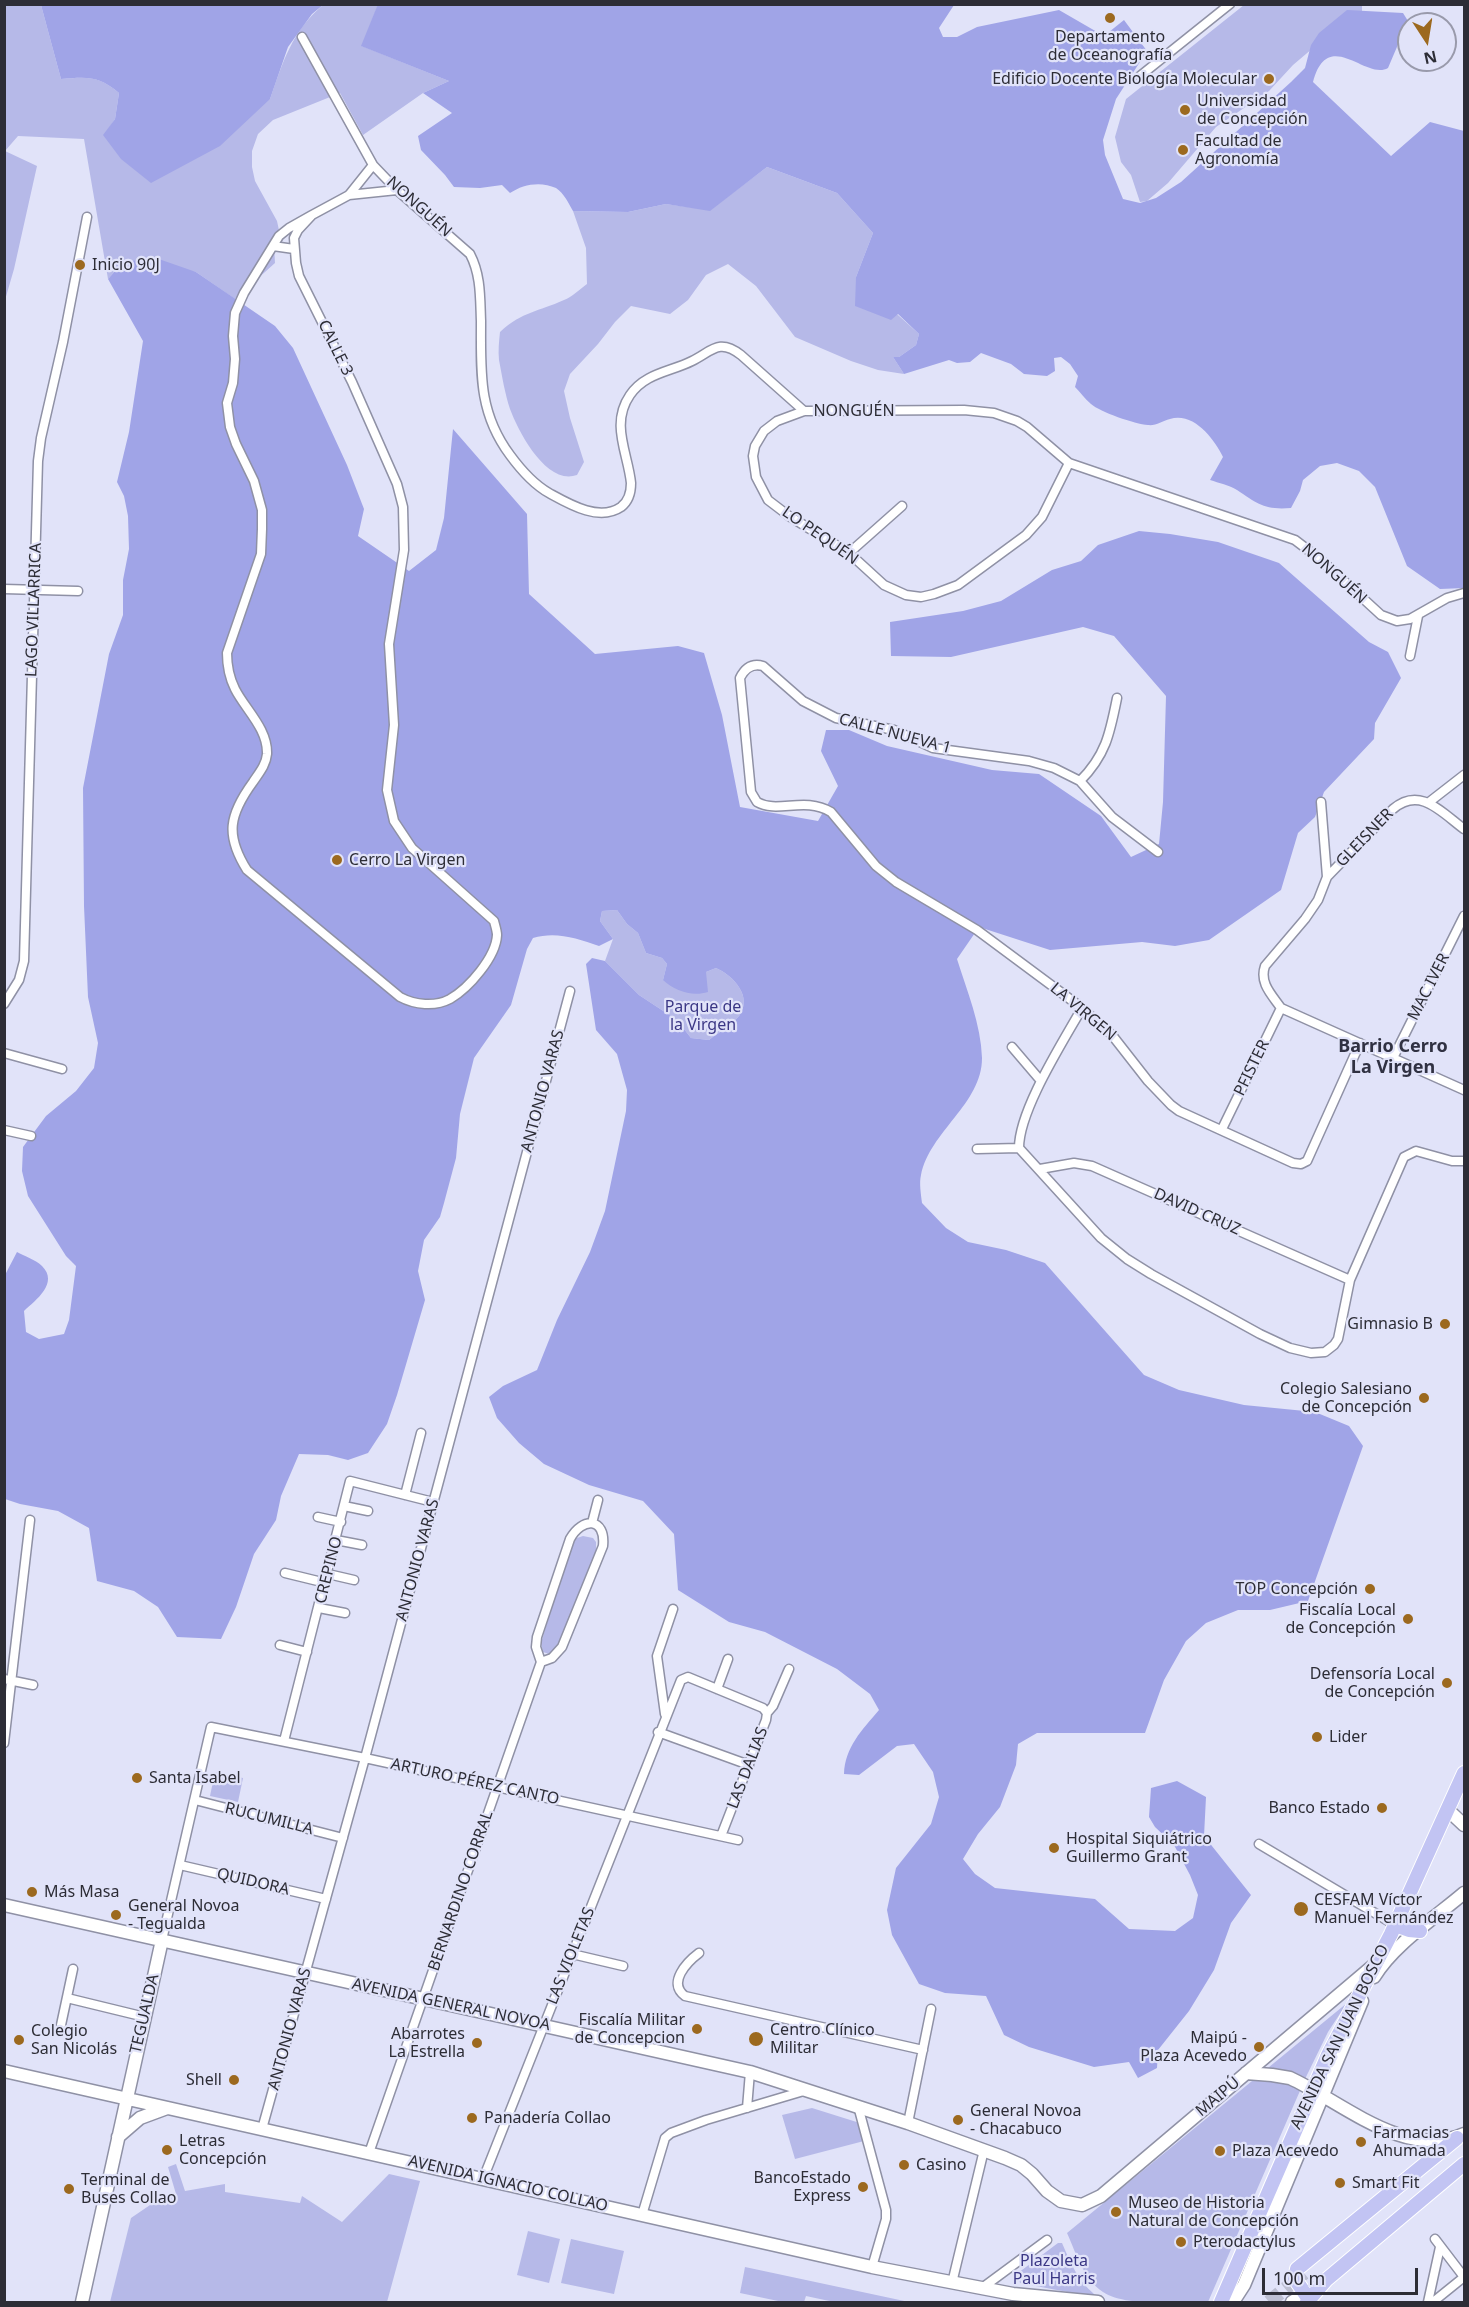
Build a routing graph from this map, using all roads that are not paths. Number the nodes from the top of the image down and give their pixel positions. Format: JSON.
{"nodes":[{"id":1,"x":1230,"y":4,"type":"edge"},
{"id":2,"x":303,"y":37,"type":"dead end"},
{"id":3,"x":1140,"y":75,"type":"dead end"},
{"id":4,"x":373,"y":165,"type":"junction"},
{"id":5,"x":397,"y":190,"type":"junction"},
{"id":6,"x":349,"y":195,"type":"junction"},
{"id":7,"x":312,"y":215,"type":"junction"},
{"id":8,"x":87,"y":217,"type":"dead end"},
{"id":9,"x":273,"y":246,"type":"junction"},
{"id":10,"x":294,"y":249,"type":"junction"},
{"id":11,"x":804,"y":411,"type":"junction"},
{"id":12,"x":1068,"y":463,"type":"junction"},
{"id":13,"x":902,"y":506,"type":"dead end"},
{"id":14,"x":849,"y":553,"type":"junction"},
{"id":15,"x":4,"y":589,"type":"edge"},
{"id":16,"x":35,"y":590,"type":"junction"},
{"id":17,"x":78,"y":591,"type":"dead end"},
{"id":18,"x":1464,"y":593,"type":"edge"},
{"id":19,"x":1418,"y":616,"type":"junction"},
{"id":20,"x":1410,"y":656,"type":"dead end"},
{"id":21,"x":1117,"y":698,"type":"dead end"},
{"id":22,"x":1464,"y":775,"type":"edge"},
{"id":23,"x":1080,"y":781,"type":"junction"},
{"id":24,"x":753,"y":797,"type":"joint"},
{"id":25,"x":1321,"y":802,"type":"dead end"},
{"id":26,"x":1428,"y":803,"type":"junction"},
{"id":27,"x":1464,"y":829,"type":"edge"},
{"id":28,"x":1158,"y":852,"type":"dead end"},
{"id":29,"x":1327,"y":877,"type":"junction"},
{"id":30,"x":1464,"y":916,"type":"edge"},
{"id":31,"x":570,"y":991,"type":"dead end"},
{"id":32,"x":4,"y":1004,"type":"edge"},
{"id":33,"x":1082,"y":1008,"type":"junction"},
{"id":34,"x":1281,"y":1008,"type":"junction"},
{"id":35,"x":1360,"y":1043,"type":"junction"},
{"id":36,"x":1012,"y":1047,"type":"dead end"},
{"id":37,"x":4,"y":1053,"type":"edge"},
{"id":38,"x":1393,"y":1058,"type":"junction"},
{"id":39,"x":62,"y":1069,"type":"dead end"},
{"id":40,"x":1041,"y":1081,"type":"junction"},
{"id":41,"x":1464,"y":1090,"type":"edge"},
{"id":42,"x":1222,"y":1129,"type":"junction"},
{"id":43,"x":4,"y":1130,"type":"edge"},
{"id":44,"x":32,"y":1136,"type":"dead end"},
{"id":45,"x":1019,"y":1148,"type":"junction"},
{"id":46,"x":977,"y":1149,"type":"dead end"},
{"id":47,"x":1464,"y":1161,"type":"edge"},
{"id":48,"x":1040,"y":1169,"type":"junction"},
{"id":49,"x":1350,"y":1280,"type":"junction"},
{"id":50,"x":421,"y":1433,"type":"dead end"},
{"id":51,"x":405,"y":1495,"type":"junction"},
{"id":52,"x":598,"y":1500,"type":"dead end"},
{"id":53,"x":434,"y":1502,"type":"junction"},
{"id":54,"x":344,"y":1506,"type":"junction"},
{"id":55,"x":368,"y":1511,"type":"dead end"},
{"id":56,"x":318,"y":1517,"type":"dead end"},
{"id":57,"x":30,"y":1520,"type":"dead end"},
{"id":58,"x":341,"y":1522,"type":"junction"},
{"id":59,"x":592,"y":1523,"type":"junction"},
{"id":60,"x":336,"y":1540,"type":"junction"},
{"id":61,"x":362,"y":1545,"type":"dead end"},
{"id":62,"x":285,"y":1573,"type":"dead end"},
{"id":63,"x":327,"y":1578,"type":"junction"},
{"id":64,"x":354,"y":1580,"type":"dead end"},
{"id":65,"x":319,"y":1608,"type":"junction"},
{"id":66,"x":673,"y":1609,"type":"dead end"},
{"id":67,"x":345,"y":1613,"type":"dead end"},
{"id":68,"x":280,"y":1646,"type":"dead end"},
{"id":69,"x":307,"y":1652,"type":"junction"},
{"id":70,"x":728,"y":1659,"type":"dead end"},
{"id":71,"x":542,"y":1662,"type":"junction"},
{"id":72,"x":789,"y":1669,"type":"dead end"},
{"id":73,"x":8,"y":1679,"type":"edge"},
{"id":74,"x":33,"y":1684,"type":"dead end"},
{"id":75,"x":717,"y":1689,"type":"junction"},
{"id":76,"x":766,"y":1713,"type":"junction"},
{"id":77,"x":666,"y":1714,"type":"junction"},
{"id":78,"x":211,"y":1727,"type":"joint"},
{"id":79,"x":658,"y":1732,"type":"junction"},
{"id":80,"x":284,"y":1741,"type":"junction"},
{"id":81,"x":4,"y":1743,"type":"edge"},
{"id":82,"x":365,"y":1758,"type":"junction"},
{"id":83,"x":749,"y":1765,"type":"junction"},
{"id":84,"x":1464,"y":1773,"type":"edge"},
{"id":85,"x":497,"y":1787,"type":"junction"},
{"id":86,"x":195,"y":1800,"type":"junction"},
{"id":87,"x":1448,"y":1810,"type":"junction"},
{"id":88,"x":626,"y":1815,"type":"junction"},
{"id":89,"x":1464,"y":1825,"type":"edge"},
{"id":90,"x":722,"y":1836,"type":"junction"},
{"id":91,"x":343,"y":1838,"type":"junction"},
{"id":92,"x":738,"y":1840,"type":"dead end"},
{"id":93,"x":1259,"y":1844,"type":"dead end"},
{"id":94,"x":180,"y":1865,"type":"junction"},
{"id":95,"x":1464,"y":1893,"type":"edge"},
{"id":96,"x":326,"y":1899,"type":"junction"},
{"id":97,"x":4,"y":1905,"type":"edge"},
{"id":98,"x":1395,"y":1925,"type":"junction"},
{"id":99,"x":1420,"y":1930,"type":"junction"},
{"id":100,"x":162,"y":1940,"type":"junction"},
{"id":101,"x":699,"y":1953,"type":"dead end"},
{"id":102,"x":572,"y":1954,"type":"junction"},
{"id":103,"x":623,"y":1966,"type":"dead end"},
{"id":104,"x":1376,"y":1968,"type":"junction"},
{"id":105,"x":73,"y":1969,"type":"dead end"},
{"id":106,"x":305,"y":1973,"type":"junction"},
{"id":107,"x":67,"y":1998,"type":"junction"},
{"id":108,"x":423,"y":1999,"type":"junction"},
{"id":109,"x":931,"y":2010,"type":"dead end"},
{"id":110,"x":145,"y":2017,"type":"junction"},
{"id":111,"x":61,"y":2025,"type":"dead end"},
{"id":112,"x":543,"y":2025,"type":"junction"},
{"id":113,"x":923,"y":2050,"type":"junction"},
{"id":114,"x":4,"y":2071,"type":"edge"},
{"id":115,"x":750,"y":2072,"type":"junction"},
{"id":116,"x":1246,"y":2073,"type":"junction"},
{"id":117,"x":807,"y":2090,"type":"junction"},
{"id":118,"x":1318,"y":2093,"type":"junction"},
{"id":119,"x":126,"y":2098,"type":"junction"},
{"id":120,"x":858,"y":2106,"type":"junction"},
{"id":121,"x":168,"y":2108,"type":"junction"},
{"id":122,"x":747,"y":2108,"type":"junction"},
{"id":123,"x":909,"y":2123,"type":"junction"},
{"id":124,"x":262,"y":2129,"type":"junction"},
{"id":125,"x":1462,"y":2136,"type":"edge"},
{"id":126,"x":117,"y":2138,"type":"junction"},
{"id":127,"x":984,"y":2150,"type":"junction"},
{"id":128,"x":369,"y":2153,"type":"junction"},
{"id":129,"x":1462,"y":2171,"type":"edge"},
{"id":130,"x":483,"y":2179,"type":"junction"},
{"id":131,"x":1052,"y":2196,"type":"joint"},
{"id":132,"x":642,"y":2215,"type":"junction"},
{"id":133,"x":1047,"y":2240,"type":"dead end"},
{"id":134,"x":872,"y":2267,"type":"junction"},
{"id":135,"x":1304,"y":2273,"type":"tunnel mouth"},
{"id":136,"x":1464,"y":2277,"type":"edge"},
{"id":137,"x":952,"y":2283,"type":"junction"},
{"id":138,"x":982,"y":2289,"type":"junction"},
{"id":139,"x":1013,"y":2294,"type":"junction"},
{"id":140,"x":1307,"y":2299,"type":"edge"},
{"id":141,"x":82,"y":2302,"type":"edge"},
{"id":142,"x":1034,"y":2302,"type":"edge"},
{"id":143,"x":1098,"y":2302,"type":"edge"},
{"id":144,"x":1221,"y":2302,"type":"edge"},
{"id":145,"x":1233,"y":2302,"type":"edge"},
{"id":146,"x":1292,"y":2302,"type":"edge"},
{"id":147,"x":1431,"y":2302,"type":"edge"}],
"edges":[{"from":1,"to":3,"type":"street"},
{"from":2,"to":4,"type":"street","name":"NONGUÉN"},
{"from":4,"to":5,"type":"street","name":"NONGUÉN"},
{"from":4,"to":6,"type":"street"},
{"from":5,"to":6,"type":"street"},
{"from":5,"to":11,"type":"street","name":"NONGUÉN"},
{"from":6,"to":7,"type":"street"},
{"from":7,"to":9,"type":"street"},
{"from":7,"to":10,"type":"street"},
{"from":8,"to":16,"type":"street","name":"LAGO VILLARRICA"},
{"from":9,"to":10,"type":"street"},
{"from":9,"to":10,"type":"street","name":"CALLE 3"},
{"from":11,"to":12,"type":"street","name":"NONGUÉN"},
{"from":11,"to":14,"type":"street","name":"LO PEQUÉN"},
{"from":12,"to":14,"type":"street","name":"LO PEQUÉN"},
{"from":12,"to":19,"type":"street","name":"NONGUÉN"},
{"from":13,"to":14,"type":"street"},
{"from":15,"to":16,"type":"street"},
{"from":16,"to":17,"type":"street"},
{"from":16,"to":32,"type":"street","name":"LAGO VILLARRICA"},
{"from":18,"to":19,"type":"street","name":"NONGUÉN"},
{"from":19,"to":20,"type":"street"},
{"from":21,"to":23,"type":"street"},
{"from":22,"to":26,"type":"street"},
{"from":23,"to":24,"type":"street","name":"CALLE NUEVA 1"},
{"from":23,"to":28,"type":"street","name":"CALLE NUEVA 1"},
{"from":24,"to":33,"type":"street","name":"LA VIRGEN"},
{"from":25,"to":29,"type":"street","name":"GLEISNER"},
{"from":26,"to":27,"type":"street"},
{"from":26,"to":29,"type":"street","name":"GLEISNER"},
{"from":29,"to":34,"type":"street","name":"GLEISNER"},
{"from":30,"to":38,"type":"street","name":"MAC IVER"},
{"from":31,"to":53,"type":"street","name":"ANTONIO VARAS"},
{"from":33,"to":40,"type":"street"},
{"from":33,"to":42,"type":"street","name":"LA VIRGEN"},
{"from":34,"to":35,"type":"street"},
{"from":34,"to":42,"type":"street","name":"PFISTER"},
{"from":35,"to":38,"type":"street"},
{"from":35,"to":42,"type":"street","name":"LA VIRGEN"},
{"from":36,"to":40,"type":"street"},
{"from":37,"to":39,"type":"street"},
{"from":38,"to":41,"type":"street"},
{"from":40,"to":45,"type":"street"},
{"from":43,"to":44,"type":"street"},
{"from":45,"to":46,"type":"street"},
{"from":45,"to":48,"type":"street"},
{"from":47,"to":49,"type":"street"},
{"from":48,"to":49,"type":"street","name":"DAVID CRUZ"},
{"from":48,"to":49,"type":"street"},
{"from":50,"to":51,"type":"street"},
{"from":51,"to":53,"type":"street","name":"CREPINO"},
{"from":51,"to":54,"type":"street","name":"CREPINO"},
{"from":52,"to":59,"type":"street"},
{"from":53,"to":82,"type":"street","name":"ANTONIO VARAS"},
{"from":54,"to":55,"type":"street"},
{"from":54,"to":58,"type":"street","name":"CREPINO"},
{"from":56,"to":58,"type":"street"},
{"from":57,"to":73,"type":"street"},
{"from":58,"to":60,"type":"street","name":"CREPINO"},
{"from":59,"to":71,"type":"street","name":"BERNARDINO CORRAL"},
{"from":59,"to":71,"type":"street","name":"BERNARDINO CORRAL"},
{"from":60,"to":61,"type":"street"},
{"from":60,"to":63,"type":"street","name":"CREPINO"},
{"from":62,"to":63,"type":"street"},
{"from":63,"to":64,"type":"street"},
{"from":63,"to":65,"type":"street","name":"CREPINO"},
{"from":65,"to":67,"type":"street"},
{"from":65,"to":69,"type":"street","name":"CREPINO"},
{"from":66,"to":77,"type":"street"},
{"from":68,"to":69,"type":"street"},
{"from":69,"to":80,"type":"street","name":"CREPINO"},
{"from":70,"to":75,"type":"street"},
{"from":71,"to":85,"type":"street","name":"BERNARDINO CORRAL"},
{"from":72,"to":76,"type":"street","name":"LAS DALIAS"},
{"from":73,"to":74,"type":"street"},
{"from":73,"to":81,"type":"street"},
{"from":75,"to":76,"type":"street"},
{"from":75,"to":77,"type":"street","name":"LAS VIOLETAS"},
{"from":76,"to":83,"type":"street","name":"LAS DALIAS"},
{"from":77,"to":79,"type":"street","name":"LAS VIOLETAS"},
{"from":78,"to":80,"type":"street","name":"ARTURO PÉREZ CANTO"},
{"from":78,"to":86,"type":"street","name":"TEGUALDA"},
{"from":79,"to":83,"type":"street"},
{"from":79,"to":88,"type":"street","name":"LAS VIOLETAS"},
{"from":80,"to":82,"type":"street","name":"ARTURO PÉREZ CANTO"},
{"from":82,"to":85,"type":"street","name":"ARTURO PÉREZ CANTO"},
{"from":82,"to":91,"type":"street","name":"ANTONIO VARAS"},
{"from":83,"to":90,"type":"street","name":"LAS DALIAS"},
{"from":84,"to":87,"type":"main road","name":"AVENIDA SAN JUAN BOSCO"},
{"from":85,"to":88,"type":"street","name":"ARTURO PÉREZ CANTO"},
{"from":85,"to":108,"type":"street","name":"BERNARDINO CORRAL"},
{"from":86,"to":91,"type":"street","name":"RUCUMILLA"},
{"from":86,"to":94,"type":"street","name":"TEGUALDA"},
{"from":87,"to":89,"type":"main road"},
{"from":87,"to":98,"type":"main road","name":"AVENIDA SAN JUAN BOSCO"},
{"from":88,"to":90,"type":"street","name":"ARTURO PÉREZ CANTO"},
{"from":88,"to":102,"type":"street","name":"LAS VIOLETAS"},
{"from":90,"to":92,"type":"street","name":"ARTURO PÉREZ CANTO"},
{"from":91,"to":96,"type":"street","name":"ANTONIO VARAS"},
{"from":93,"to":98,"type":"street"},
{"from":94,"to":96,"type":"street","name":"QUIDORA"},
{"from":94,"to":100,"type":"street","name":"TEGUALDA"},
{"from":95,"to":99,"type":"main road","name":"MAIPÚ"},
{"from":96,"to":106,"type":"street","name":"ANTONIO VARAS"},
{"from":97,"to":100,"type":"main road","name":"AVENIDA GENERAL NOVOA"},
{"from":98,"to":99,"type":"main road"},
{"from":98,"to":104,"type":"main road","name":"AVENIDA SAN JUAN BOSCO"},
{"from":99,"to":104,"type":"main road","name":"MAIPÚ"},
{"from":100,"to":106,"type":"main road","name":"AVENIDA GENERAL NOVOA"},
{"from":100,"to":110,"type":"main road","name":"TEGUALDA"},
{"from":101,"to":113,"type":"street"},
{"from":102,"to":103,"type":"street"},
{"from":102,"to":112,"type":"street","name":"LAS VIOLETAS"},
{"from":104,"to":116,"type":"main road","name":"MAIPÚ"},
{"from":104,"to":118,"type":"main road","name":"AVENIDA SAN JUAN BOSCO"},
{"from":105,"to":107,"type":"street"},
{"from":106,"to":108,"type":"main road","name":"AVENIDA GENERAL NOVOA"},
{"from":106,"to":124,"type":"street","name":"ANTONIO VARAS"},
{"from":107,"to":110,"type":"street"},
{"from":107,"to":111,"type":"street"},
{"from":108,"to":112,"type":"main road","name":"AVENIDA GENERAL NOVOA"},
{"from":108,"to":128,"type":"street","name":"BERNARDINO CORRAL"},
{"from":109,"to":113,"type":"street"},
{"from":110,"to":119,"type":"main road","name":"TEGUALDA"},
{"from":112,"to":115,"type":"main road","name":"AVENIDA GENERAL NOVOA"},
{"from":112,"to":130,"type":"street","name":"LAS VIOLETAS"},
{"from":113,"to":123,"type":"street"},
{"from":114,"to":119,"type":"main road","name":"AVENIDA IGNACIO COLLAO"},
{"from":115,"to":117,"type":"main road","name":"AVENIDA GENERAL NOVOA"},
{"from":115,"to":122,"type":"street"},
{"from":116,"to":118,"type":"main road"},
{"from":116,"to":131,"type":"main road","name":"MAIPÚ"},
{"from":117,"to":120,"type":"main road","name":"AVENIDA GENERAL NOVOA"},
{"from":117,"to":122,"type":"street"},
{"from":118,"to":125,"type":"main road"},
{"from":118,"to":144,"type":"main road","name":"AVENIDA SAN JUAN BOSCO"},
{"from":118,"to":145,"type":"main road","name":"AVENIDA SAN JUAN BOSCO"},
{"from":119,"to":121,"type":"main road","name":"AVENIDA IGNACIO COLLAO"},
{"from":119,"to":126,"type":"main road","name":"TEGUALDA"},
{"from":120,"to":123,"type":"main road","name":"AVENIDA GENERAL NOVOA"},
{"from":120,"to":134,"type":"street"},
{"from":121,"to":124,"type":"main road","name":"AVENIDA IGNACIO COLLAO"},
{"from":121,"to":126,"type":"main road"},
{"from":122,"to":132,"type":"street"},
{"from":123,"to":127,"type":"main road","name":"AVENIDA GENERAL NOVOA"},
{"from":124,"to":128,"type":"main road","name":"AVENIDA IGNACIO COLLAO"},
{"from":125,"to":135,"type":"main road"},
{"from":125,"to":140,"type":"main road"},
{"from":126,"to":141,"type":"main road","name":"TEGUALDA"},
{"from":127,"to":131,"type":"main road","name":"AVENIDA GENERAL NOVOA"},
{"from":127,"to":137,"type":"street"},
{"from":128,"to":130,"type":"main road","name":"AVENIDA IGNACIO COLLAO"},
{"from":129,"to":140,"type":"main road"},
{"from":130,"to":132,"type":"main road","name":"AVENIDA IGNACIO COLLAO"},
{"from":132,"to":134,"type":"main road","name":"AVENIDA IGNACIO COLLAO"},
{"from":133,"to":138,"type":"street"},
{"from":134,"to":137,"type":"main road","name":"AVENIDA IGNACIO COLLAO"},
{"from":136,"to":147,"type":"street"},
{"from":136,"to":147,"type":"street"},
{"from":137,"to":138,"type":"main road","name":"AVENIDA IGNACIO COLLAO"},
{"from":138,"to":139,"type":"main road","name":"AVENIDA IGNACIO COLLAO"},
{"from":139,"to":142,"type":"main road","name":"AVENIDA IGNACIO COLLAO"},
{"from":139,"to":143,"type":"main road","name":"AVENIDA IGNACIO COLLAO"},
{"from":140,"to":146,"type":"main road"}]}
